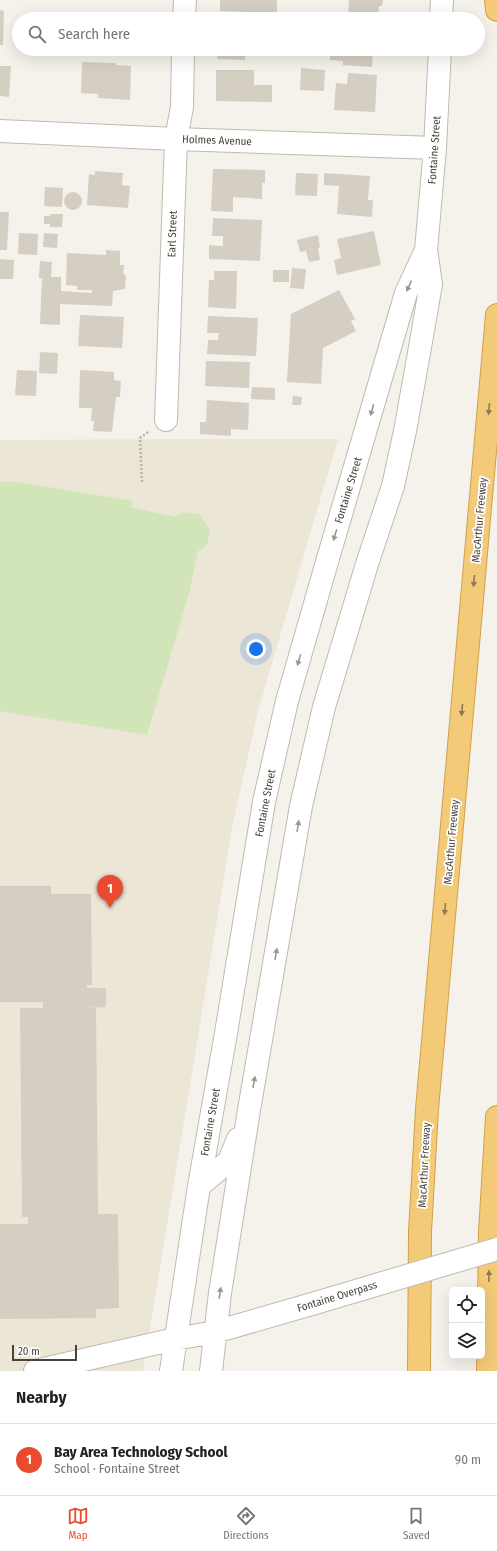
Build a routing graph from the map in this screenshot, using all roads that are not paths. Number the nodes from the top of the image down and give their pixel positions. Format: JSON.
{"nodes":[{"id":1,"x":185,"y":0,"type":"edge"},
{"id":2,"x":442,"y":0,"type":"edge"},
{"id":3,"x":496,"y":0,"type":"edge"},
{"id":4,"x":497,"y":10,"type":"edge"},
{"id":5,"x":184,"y":12,"type":"edge"},
{"id":6,"x":441,"y":12,"type":"edge"},
{"id":7,"x":183,"y":56,"type":"edge"},
{"id":8,"x":440,"y":56,"type":"edge"},
{"id":9,"x":0,"y":131,"type":"edge"},
{"id":10,"x":176,"y":139,"type":"junction"},
{"id":11,"x":435,"y":148,"type":"junction"},
{"id":12,"x":426,"y":250,"type":"junction"},
{"id":13,"x":497,"y":315,"type":"edge"},
{"id":14,"x":166,"y":420,"type":"dead end"},
{"id":15,"x":249,"y":1110,"type":"junction"},
{"id":16,"x":497,"y":1117,"type":"edge"},
{"id":17,"x":199,"y":1186,"type":"junction"},
{"id":18,"x":497,"y":1249,"type":"edge"},
{"id":19,"x":215,"y":1332,"type":"junction"},
{"id":20,"x":175,"y":1339,"type":"junction"},
{"id":21,"x":35,"y":1371,"type":"edge"},
{"id":22,"x":171,"y":1371,"type":"edge"},
{"id":23,"x":210,"y":1371,"type":"edge"},
{"id":24,"x":419,"y":1371,"type":"edge"},
{"id":25,"x":488,"y":1371,"type":"edge"}],
"edges":[{"from":1,"to":5,"type":"street"},
{"from":2,"to":6,"type":"street"},
{"from":3,"to":4,"type":"highway"},
{"from":7,"to":10,"type":"street","name":"Earl Street"},
{"from":8,"to":11,"type":"street","name":"Fontaine Street"},
{"from":9,"to":10,"type":"street","name":"Holmes Avenue"},
{"from":10,"to":11,"type":"street","name":"Holmes Avenue"},
{"from":10,"to":14,"type":"street","name":"Earl Street"},
{"from":11,"to":12,"type":"street","name":"Fontaine Street"},
{"from":15,"to":12,"type":"street","name":"Fontaine Street","one_way":true},
{"from":12,"to":17,"type":"street","name":"Fontaine Street","one_way":true},
{"from":13,"to":24,"type":"highway","name":"MacArthur Freeway","one_way":true},
{"from":15,"to":17,"type":"street"},
{"from":19,"to":15,"type":"street","name":"Fontaine Street","one_way":true},
{"from":25,"to":16,"type":"highway","one_way":true},
{"from":17,"to":20,"type":"street","name":"Fontaine Street"},
{"from":18,"to":19,"type":"street","name":"Fontaine Overpass","bridge":true},
{"from":19,"to":20,"type":"street","name":"Fontaine Overpass"},
{"from":19,"to":23,"type":"street","name":"Fontaine Street"},
{"from":20,"to":21,"type":"street","name":"Fontaine Overpass"},
{"from":20,"to":22,"type":"street","name":"Fontaine Street"}]}
